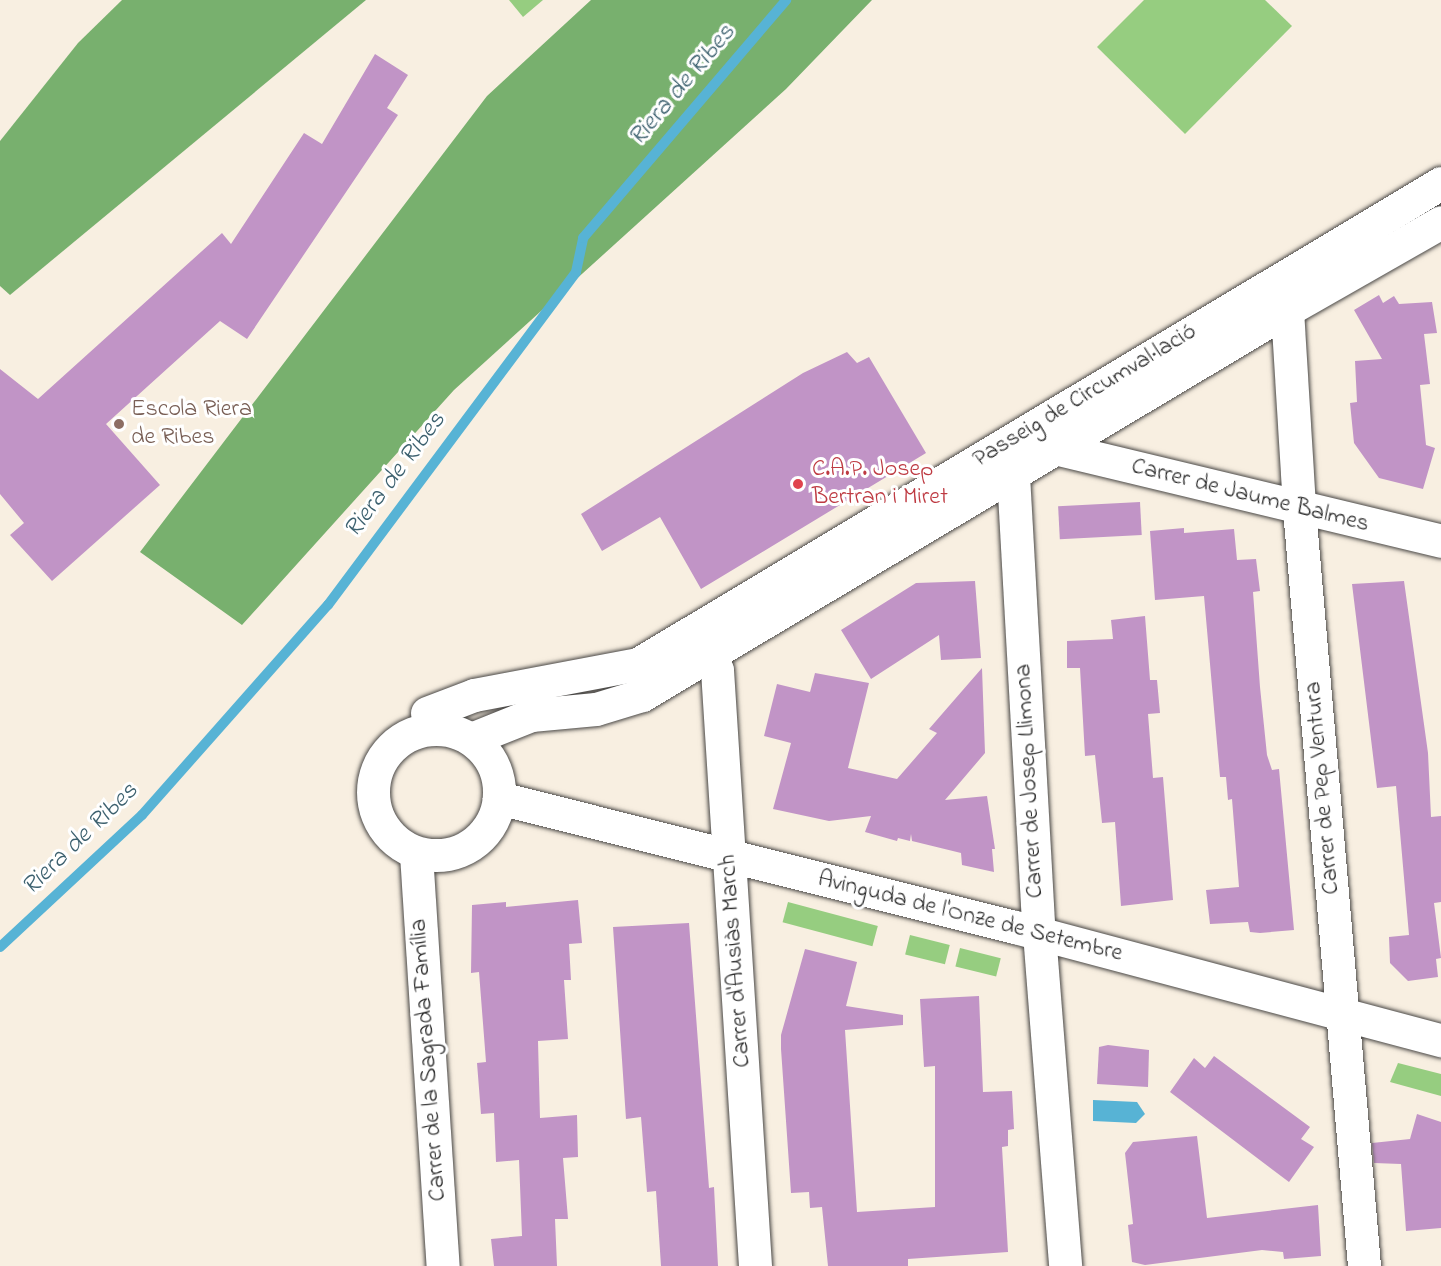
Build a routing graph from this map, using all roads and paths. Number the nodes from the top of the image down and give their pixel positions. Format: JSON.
{"nodes":[{"id":1,"x":1441,"y":183,"type":"edge"},
{"id":2,"x":1441,"y":222,"type":"edge"},
{"id":3,"x":1287,"y":309,"type":"junction"},
{"id":4,"x":1059,"y":449,"type":"junction"},
{"id":5,"x":1013,"y":475,"type":"junction"},
{"id":6,"x":1299,"y":508,"type":"junction"},
{"id":7,"x":1441,"y":542,"type":"edge"},
{"id":8,"x":710,"y":657,"type":"junction"},
{"id":9,"x":427,"y":713,"type":"dead end"},
{"id":10,"x":471,"y":739,"type":"junction"},
{"id":11,"x":499,"y":798,"type":"junction"},
{"id":12,"x":416,"y":854,"type":"junction"},
{"id":13,"x":729,"y":856,"type":"junction"},
{"id":14,"x":1039,"y":933,"type":"junction"},
{"id":15,"x":1343,"y":1014,"type":"junction"},
{"id":16,"x":1441,"y":1040,"type":"edge"},
{"id":17,"x":442,"y":1266,"type":"edge"},
{"id":18,"x":755,"y":1266,"type":"edge"},
{"id":19,"x":1065,"y":1266,"type":"edge"},
{"id":20,"x":1364,"y":1266,"type":"edge"}],
"edges":[{"from":1,"to":9,"type":"street","name":"Passeig de Circumval·lació"},
{"from":2,"to":3,"type":"street","name":"Passeig de Circumval·lació"},
{"from":3,"to":4,"type":"street","name":"Passeig de Circumval·lació"},
{"from":3,"to":6,"type":"street","name":"Carrer de Pep Ventura"},
{"from":4,"to":5,"type":"street","name":"Passeig de Circumval·lació"},
{"from":4,"to":6,"type":"street","name":"Carrer de Jaume Balmes"},
{"from":5,"to":8,"type":"street","name":"Passeig de Circumval·lació"},
{"from":5,"to":14,"type":"street","name":"Carrer de Josep Llimona"},
{"from":6,"to":7,"type":"street","name":"Carrer de Jaume Balmes"},
{"from":6,"to":15,"type":"street","name":"Carrer de Pep Ventura"},
{"from":8,"to":10,"type":"street","name":"Passeig de Circumval·lació"},
{"from":8,"to":13,"type":"street","name":"Carrer d'Ausiàs March"},
{"from":10,"to":11,"type":"street"},
{"from":10,"to":12,"type":"street"},
{"from":11,"to":12,"type":"street"},
{"from":11,"to":13,"type":"street","name":"Avinguda de l'Onze de Setembre"},
{"from":12,"to":17,"type":"street","name":"Carrer de la Sagrada Família"},
{"from":13,"to":14,"type":"street","name":"Avinguda de l'Onze de Setembre"},
{"from":13,"to":18,"type":"street","name":"Carrer d'Ausiàs March"},
{"from":14,"to":15,"type":"street","name":"Avinguda de l'Onze de Setembre"},
{"from":14,"to":19,"type":"street","name":"Carrer de Josep Llimona"},
{"from":15,"to":16,"type":"street","name":"Avinguda de l'Onze de Setembre"},
{"from":15,"to":20,"type":"street","name":"Carrer de Pep Ventura"}]}
